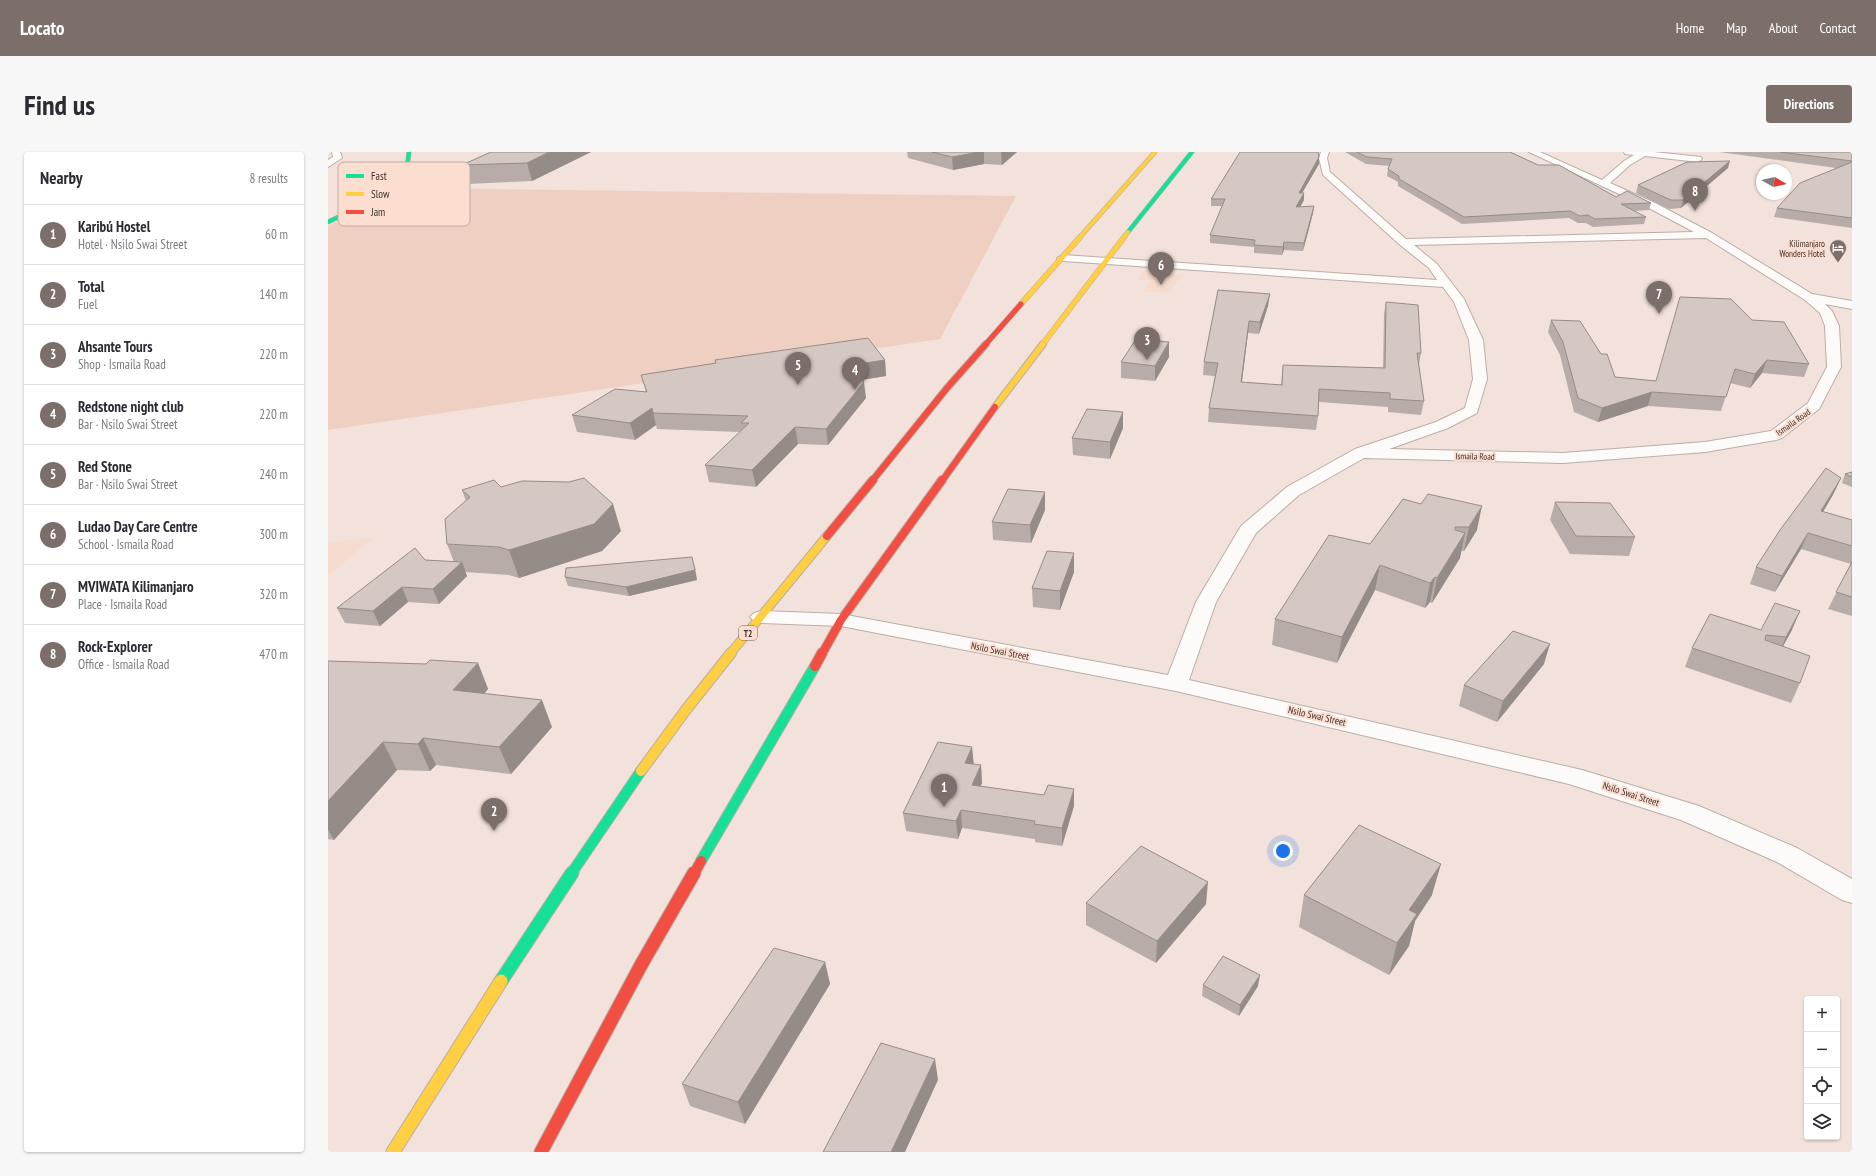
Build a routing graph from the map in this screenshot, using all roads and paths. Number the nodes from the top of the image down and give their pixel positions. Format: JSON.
{"nodes":[{"id":1,"x":336,"y":152,"type":"edge"},
{"id":2,"x":409,"y":152,"type":"edge"},
{"id":3,"x":1155,"y":152,"type":"edge"},
{"id":4,"x":1192,"y":152,"type":"edge"},
{"id":5,"x":1325,"y":152,"type":"edge"},
{"id":6,"x":1533,"y":152,"type":"edge"},
{"id":7,"x":1628,"y":152,"type":"edge"},
{"id":8,"x":1644,"y":153,"type":"junction"},
{"id":9,"x":1698,"y":159,"type":"dead end"},
{"id":10,"x":408,"y":162,"type":"edge"},
{"id":11,"x":328,"y":164,"type":"edge"},
{"id":12,"x":1603,"y":184,"type":"junction"},
{"id":13,"x":338,"y":217,"type":"edge"},
{"id":14,"x":328,"y":222,"type":"edge"},
{"id":15,"x":1708,"y":235,"type":"junction"},
{"id":16,"x":1403,"y":242,"type":"junction"},
{"id":17,"x":1062,"y":258,"type":"junction"},
{"id":18,"x":1104,"y":261,"type":"junction"},
{"id":19,"x":1446,"y":284,"type":"junction"},
{"id":20,"x":1809,"y":296,"type":"junction"},
{"id":21,"x":1852,"y":305,"type":"edge"},
{"id":22,"x":1361,"y":453,"type":"junction"},
{"id":23,"x":761,"y":617,"type":"junction"},
{"id":24,"x":841,"y":620,"type":"junction"},
{"id":25,"x":1176,"y":684,"type":"junction"},
{"id":26,"x":1852,"y":892,"type":"edge"},
{"id":27,"x":393,"y":1152,"type":"edge"},
{"id":28,"x":541,"y":1152,"type":"edge"}],
"edges":[{"from":1,"to":11,"type":"street"},
{"from":2,"to":10,"type":"main road"},
{"from":3,"to":17,"type":"main road","number":"T2"},
{"from":4,"to":18,"type":"main road"},
{"from":5,"to":16,"type":"street"},
{"from":6,"to":12,"type":"street","name":"Ismaila Road"},
{"from":7,"to":8,"type":"street"},
{"from":8,"to":9,"type":"street"},
{"from":8,"to":12,"type":"street"},
{"from":12,"to":15,"type":"street","name":"Ismaila Road"},
{"from":13,"to":14,"type":"main road"},
{"from":15,"to":16,"type":"street"},
{"from":15,"to":20,"type":"street","name":"Ismaila Road"},
{"from":16,"to":19,"type":"street"},
{"from":17,"to":18,"type":"street"},
{"from":17,"to":23,"type":"main road","number":"T2"},
{"from":18,"to":19,"type":"street"},
{"from":18,"to":24,"type":"main road"},
{"from":19,"to":22,"type":"street"},
{"from":20,"to":21,"type":"street"},
{"from":20,"to":22,"type":"street","name":"Ismaila Road"},
{"from":22,"to":25,"type":"street"},
{"from":23,"to":24,"type":"street","name":"Nsilo Swai Street"},
{"from":23,"to":27,"type":"main road","number":"T2"},
{"from":24,"to":25,"type":"street","name":"Nsilo Swai Street"},
{"from":24,"to":28,"type":"main road"},
{"from":25,"to":26,"type":"street","name":"Nsilo Swai Street"}]}
